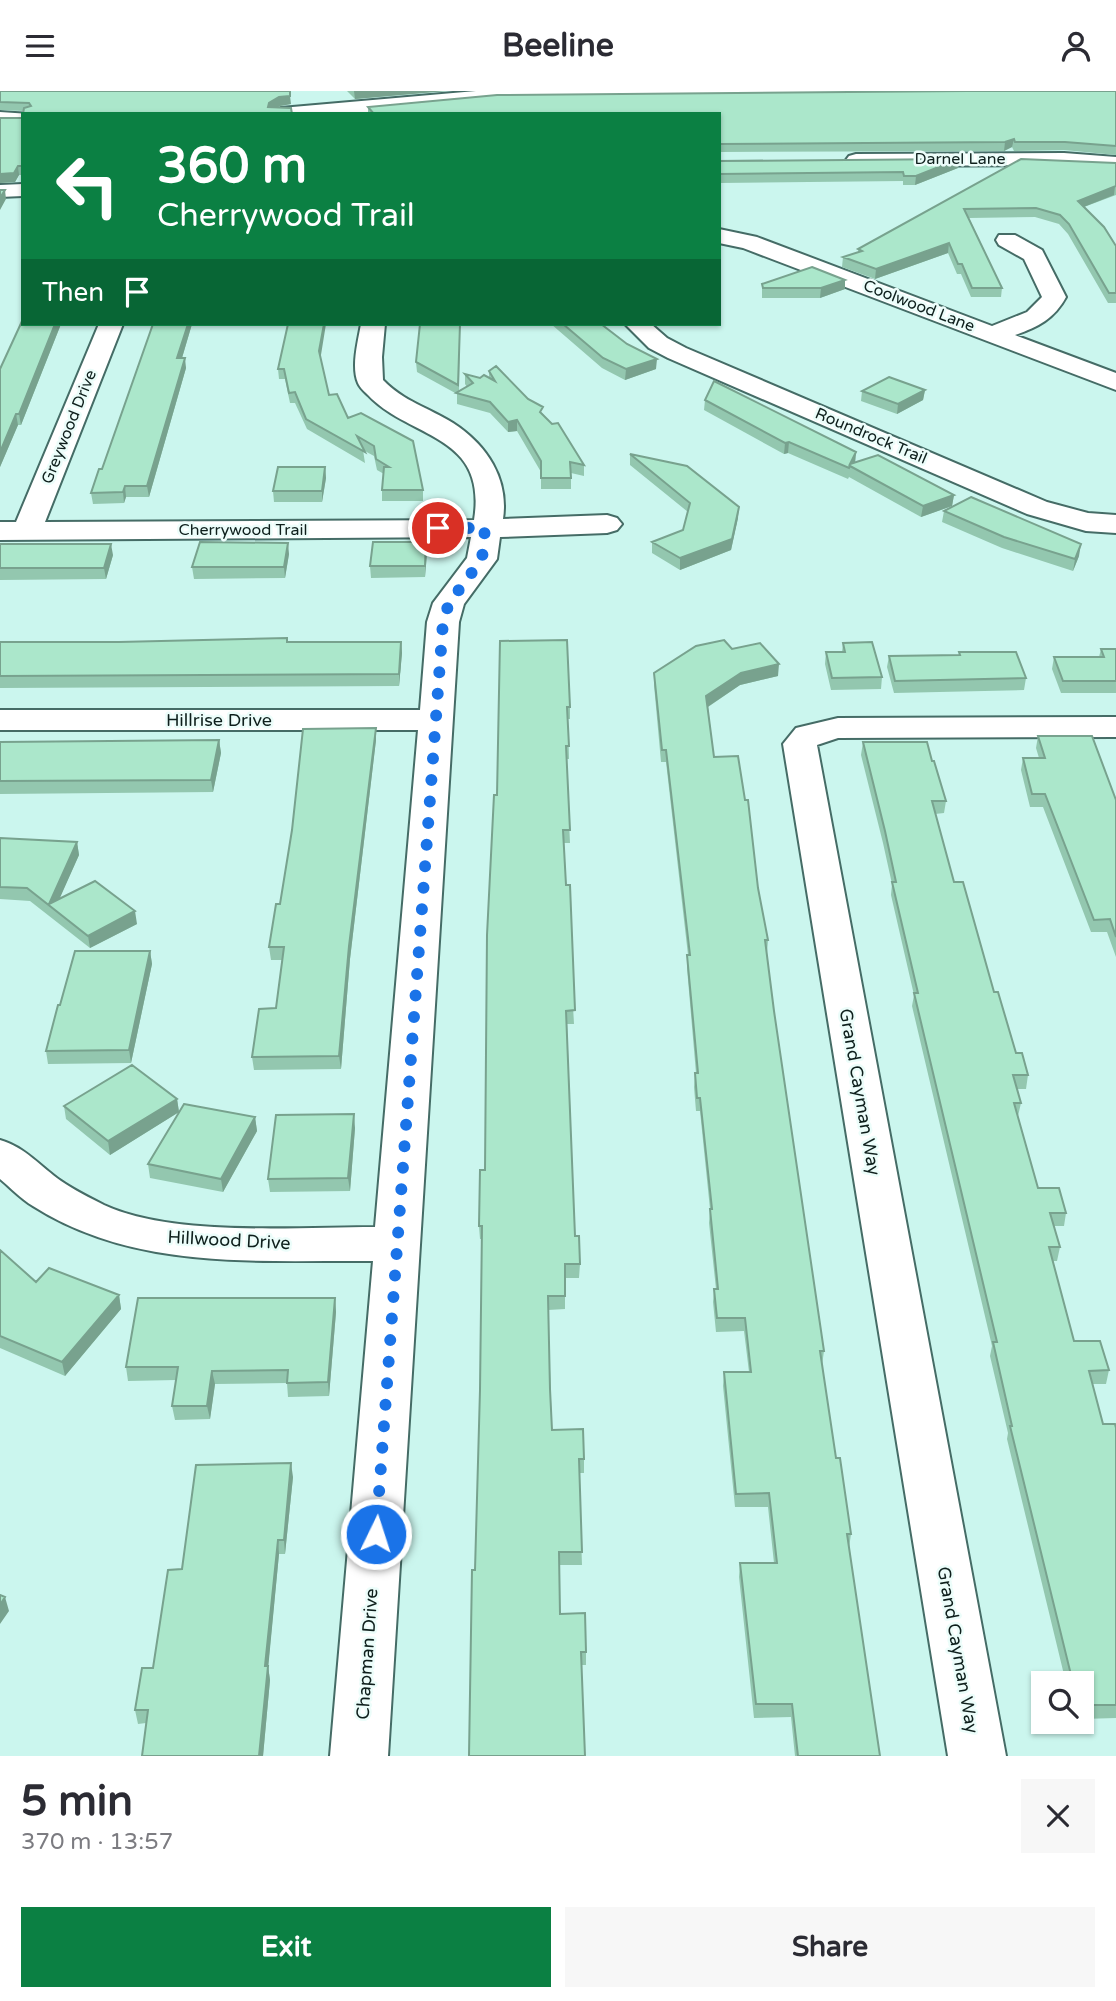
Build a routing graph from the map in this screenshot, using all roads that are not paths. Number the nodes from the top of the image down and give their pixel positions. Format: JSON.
{"nodes":[{"id":1,"x":313,"y":91,"type":"edge"},
{"id":2,"x":965,"y":91,"type":"edge"},
{"id":3,"x":331,"y":112,"type":"edge"},
{"id":4,"x":0,"y":118,"type":"edge"},
{"id":5,"x":21,"y":118,"type":"edge"},
{"id":6,"x":830,"y":160,"type":"edge"},
{"id":7,"x":1116,"y":163,"type":"edge"},
{"id":8,"x":21,"y":190,"type":"edge"},
{"id":9,"x":0,"y":191,"type":"edge"},
{"id":10,"x":721,"y":236,"type":"edge"},
{"id":11,"x":1007,"y":240,"type":"dead end"},
{"id":12,"x":110,"y":326,"type":"edge"},
{"id":13,"x":373,"y":326,"type":"edge"},
{"id":14,"x":639,"y":326,"type":"edge"},
{"id":15,"x":992,"y":334,"type":"junction"},
{"id":16,"x":1116,"y":382,"type":"edge"},
{"id":17,"x":607,"y":524,"type":"dead end"},
{"id":18,"x":1116,"y":524,"type":"edge"},
{"id":19,"x":485,"y":528,"type":"junction"},
{"id":20,"x":14,"y":531,"type":"edge"},
{"id":21,"x":0,"y":720,"type":"edge"},
{"id":22,"x":437,"y":720,"type":"junction"},
{"id":23,"x":1116,"y":727,"type":"edge"},
{"id":24,"x":0,"y":1155,"type":"edge"},
{"id":25,"x":398,"y":1244,"type":"junction"},
{"id":26,"x":359,"y":1756,"type":"edge"},
{"id":27,"x":977,"y":1756,"type":"edge"}],
"edges":[{"from":1,"to":3,"type":"street"},
{"from":2,"to":3,"type":"street"},
{"from":4,"to":5,"type":"street"},
{"from":6,"to":7,"type":"street","name":"Darnel Lane"},
{"from":8,"to":9,"type":"street"},
{"from":10,"to":15,"type":"street","name":"Coolwood Lane"},
{"from":11,"to":15,"type":"street"},
{"from":12,"to":20,"type":"street","name":"Greywood Drive"},
{"from":13,"to":19,"type":"street","name":"Chapman Drive"},
{"from":14,"to":18,"type":"street","name":"Roundrock Trail"},
{"from":15,"to":16,"type":"street","name":"Coolwood Lane"},
{"from":17,"to":19,"type":"street","name":"Cherrywood Trail"},
{"from":19,"to":20,"type":"street","name":"Cherrywood Trail"},
{"from":19,"to":22,"type":"street","name":"Chapman Drive"},
{"from":21,"to":22,"type":"street","name":"Hillrise Drive"},
{"from":22,"to":25,"type":"street","name":"Chapman Drive"},
{"from":23,"to":27,"type":"street","name":"Grand Cayman Way"},
{"from":24,"to":25,"type":"street","name":"Hillwood Drive"},
{"from":25,"to":26,"type":"street","name":"Chapman Drive"}]}
